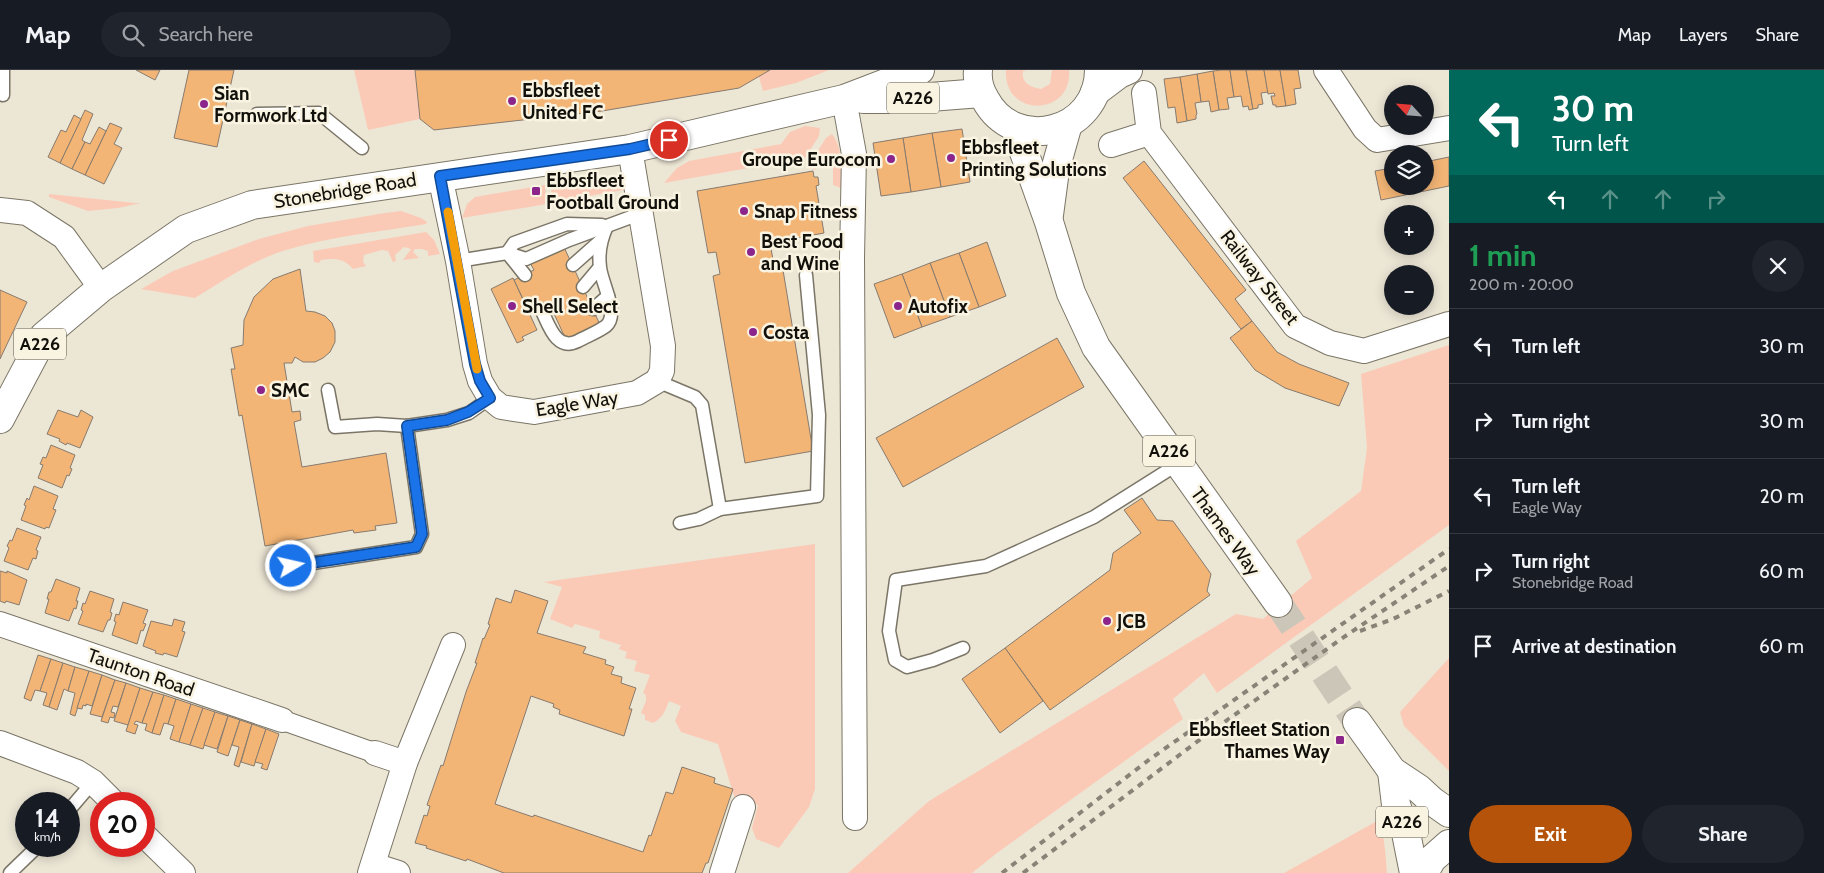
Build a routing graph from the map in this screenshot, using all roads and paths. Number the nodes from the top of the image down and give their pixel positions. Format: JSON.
{"nodes":[{"id":1,"x":3,"y":70,"type":"edge"},
{"id":2,"x":920,"y":70,"type":"edge"},
{"id":3,"x":1128,"y":70,"type":"edge"},
{"id":4,"x":1326,"y":70,"type":"edge"},
{"id":5,"x":980,"y":81,"type":"edge"},
{"id":6,"x":1097,"y":81,"type":"edge"},
{"id":7,"x":1144,"y":93,"type":"dead end"},
{"id":8,"x":3,"y":95,"type":"dead end"},
{"id":9,"x":844,"y":99,"type":"junction"},
{"id":10,"x":257,"y":114,"type":"dead end"},
{"id":11,"x":1068,"y":124,"type":"junction"},
{"id":12,"x":1015,"y":127,"type":"junction"},
{"id":13,"x":1449,"y":128,"type":"edge"},
{"id":14,"x":1149,"y":134,"type":"junction"},
{"id":15,"x":1111,"y":145,"type":"dead end"},
{"id":16,"x":362,"y":148,"type":"dead end"},
{"id":17,"x":630,"y":149,"type":"junction"},
{"id":18,"x":440,"y":176,"type":"junction"},
{"id":19,"x":0,"y":210,"type":"edge"},
{"id":20,"x":642,"y":213,"type":"junction"},
{"id":21,"x":1049,"y":222,"type":"junction"},
{"id":22,"x":607,"y":226,"type":"junction"},
{"id":23,"x":600,"y":241,"type":"junction"},
{"id":24,"x":507,"y":253,"type":"junction"},
{"id":25,"x":458,"y":262,"type":"junction"},
{"id":26,"x":573,"y":265,"type":"dead end"},
{"id":27,"x":600,"y":268,"type":"junction"},
{"id":28,"x":525,"y":275,"type":"dead end"},
{"id":29,"x":806,"y":275,"type":"dead end"},
{"id":30,"x":583,"y":287,"type":"dead end"},
{"id":31,"x":101,"y":288,"type":"junction"},
{"id":32,"x":608,"y":296,"type":"junction"},
{"id":33,"x":541,"y":309,"type":"dead end"},
{"id":34,"x":592,"y":309,"type":"dead end"},
{"id":35,"x":1449,"y":324,"type":"edge"},
{"id":36,"x":657,"y":381,"type":"junction"},
{"id":37,"x":328,"y":390,"type":"dead end"},
{"id":38,"x":490,"y":398,"type":"junction"},
{"id":39,"x":0,"y":419,"type":"edge"},
{"id":40,"x":407,"y":426,"type":"junction"},
{"id":41,"x":1178,"y":464,"type":"junction"},
{"id":42,"x":720,"y":509,"type":"junction"},
{"id":43,"x":680,"y":523,"type":"dead end"},
{"id":44,"x":274,"y":569,"type":"dead end"},
{"id":45,"x":1278,"y":603,"type":"tunnel mouth"},
{"id":46,"x":0,"y":624,"type":"edge"},
{"id":47,"x":454,"y":645,"type":"dead end"},
{"id":48,"x":963,"y":648,"type":"dead end"},
{"id":49,"x":282,"y":720,"type":"joint"},
{"id":50,"x":1358,"y":722,"type":"tunnel mouth"},
{"id":51,"x":0,"y":743,"type":"edge"},
{"id":52,"x":375,"y":753,"type":"joint"},
{"id":53,"x":405,"y":763,"type":"junction"},
{"id":54,"x":1392,"y":771,"type":"junction"},
{"id":55,"x":93,"y":782,"type":"junction"},
{"id":56,"x":103,"y":792,"type":"edge"},
{"id":57,"x":80,"y":797,"type":"edge"},
{"id":58,"x":744,"y":807,"type":"dead end"},
{"id":59,"x":1449,"y":813,"type":"edge"},
{"id":60,"x":855,"y":818,"type":"dead end"},
{"id":61,"x":1449,"y":844,"type":"edge"},
{"id":62,"x":155,"y":846,"type":"edge"},
{"id":63,"x":27,"y":857,"type":"edge"},
{"id":64,"x":371,"y":869,"type":"edge"},
{"id":65,"x":10,"y":873,"type":"edge"},
{"id":66,"x":183,"y":873,"type":"edge"},
{"id":67,"x":398,"y":873,"type":"edge"},
{"id":68,"x":722,"y":873,"type":"edge"},
{"id":69,"x":1414,"y":873,"type":"edge"},
{"id":70,"x":1424,"y":873,"type":"edge"}],
"edges":[{"from":1,"to":8,"type":"lane"},
{"from":2,"to":9,"type":"main road","name":"Stonebridge Road","number":"A226"},
{"from":3,"to":6,"type":"main road"},
{"from":4,"to":13,"type":"street"},
{"from":5,"to":9,"type":"main road","name":"Stonebridge Road","number":"A226"},
{"from":5,"to":12,"type":"main road","number":"A226"},
{"from":6,"to":11,"type":"main road","number":"A226"},
{"from":7,"to":14,"type":"street"},
{"from":9,"to":17,"type":"main road","name":"Stonebridge Road","number":"A226"},
{"from":9,"to":60,"type":"street"},
{"from":10,"to":16,"type":"lane"},
{"from":11,"to":12,"type":"main road","number":"A226"},
{"from":11,"to":21,"type":"main road","name":"Thames Way","number":"A226"},
{"from":12,"to":21,"type":"main road","name":"Thames Way","number":"A226"},
{"from":14,"to":15,"type":"street"},
{"from":14,"to":35,"type":"street","name":"Railway Street"},
{"from":17,"to":18,"type":"main road","name":"Stonebridge Road","number":"A226"},
{"from":17,"to":20,"type":"street"},
{"from":18,"to":25,"type":"street"},
{"from":18,"to":31,"type":"main road","name":"Stonebridge Road","number":"A226"},
{"from":19,"to":31,"type":"street"},
{"from":20,"to":22,"type":"lane"},
{"from":20,"to":36,"type":"street"},
{"from":21,"to":41,"type":"main road","name":"Thames Way","number":"A226"},
{"from":22,"to":23,"type":"lane"},
{"from":22,"to":24,"type":"lane"},
{"from":22,"to":24,"type":"lane"},
{"from":23,"to":26,"type":"lane"},
{"from":23,"to":27,"type":"lane"},
{"from":24,"to":25,"type":"lane"},
{"from":24,"to":28,"type":"lane"},
{"from":25,"to":38,"type":"street"},
{"from":27,"to":30,"type":"lane"},
{"from":27,"to":32,"type":"lane"},
{"from":29,"to":42,"type":"lane"},
{"from":31,"to":39,"type":"main road","number":"A226"},
{"from":32,"to":33,"type":"lane"},
{"from":32,"to":34,"type":"lane"},
{"from":36,"to":38,"type":"street","name":"Eagle Way"},
{"from":36,"to":42,"type":"lane"},
{"from":37,"to":40,"type":"lane"},
{"from":38,"to":40,"type":"lane"},
{"from":40,"to":44,"type":"lane"},
{"from":41,"to":45,"type":"main road","name":"Thames Way","number":"A226"},
{"from":41,"to":48,"type":"lane"},
{"from":42,"to":43,"type":"lane"},
{"from":46,"to":49,"type":"street","name":"Taunton Road"},
{"from":47,"to":53,"type":"street"},
{"from":49,"to":52,"type":"street"},
{"from":50,"to":54,"type":"main road","number":"A226"},
{"from":51,"to":55,"type":"street"},
{"from":52,"to":53,"type":"street"},
{"from":53,"to":64,"type":"street"},
{"from":54,"to":59,"type":"main road","number":"A226"},
{"from":54,"to":69,"type":"main road","number":"A226"},
{"from":55,"to":56,"type":"street"},
{"from":55,"to":57,"type":"lane"},
{"from":58,"to":68,"type":"street"},
{"from":61,"to":70,"type":"main road","number":"A226"},
{"from":62,"to":66,"type":"street"},
{"from":63,"to":65,"type":"lane"},
{"from":64,"to":67,"type":"street"}]}
